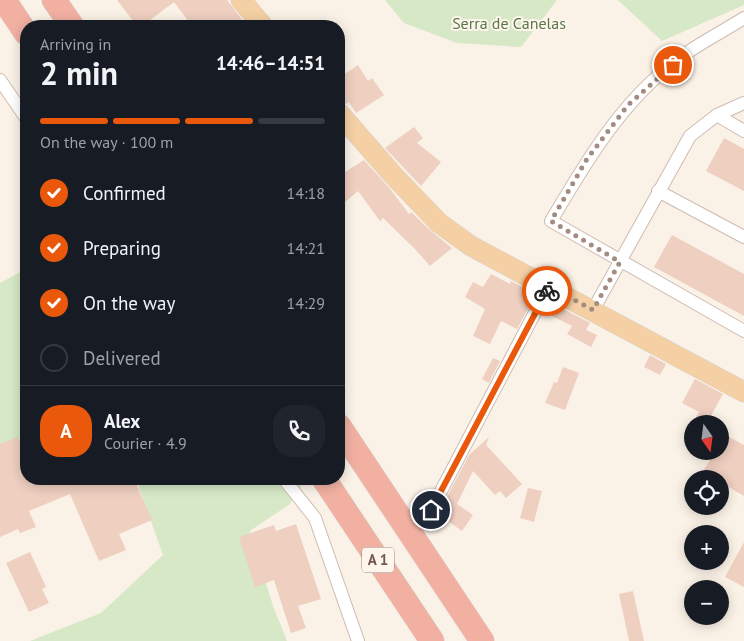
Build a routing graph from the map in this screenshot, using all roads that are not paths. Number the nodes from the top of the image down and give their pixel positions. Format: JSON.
{"nodes":[{"id":1,"x":4,"y":0,"type":"edge"},
{"id":2,"x":54,"y":0,"type":"edge"},
{"id":3,"x":241,"y":0,"type":"edge"},
{"id":4,"x":744,"y":18,"type":"edge"},
{"id":5,"x":68,"y":20,"type":"edge"},
{"id":6,"x":258,"y":20,"type":"edge"},
{"id":7,"x":20,"y":25,"type":"edge"},
{"id":8,"x":0,"y":80,"type":"edge"},
{"id":9,"x":744,"y":103,"type":"edge"},
{"id":10,"x":20,"y":109,"type":"edge"},
{"id":11,"x":717,"y":115,"type":"junction"},
{"id":12,"x":345,"y":120,"type":"edge"},
{"id":13,"x":744,"y":131,"type":"edge"},
{"id":14,"x":658,"y":191,"type":"junction"},
{"id":15,"x":744,"y":237,"type":"edge"},
{"id":16,"x":620,"y":262,"type":"junction"},
{"id":17,"x":549,"y":286,"type":"junction"},
{"id":18,"x":593,"y":310,"type":"junction"},
{"id":19,"x":744,"y":331,"type":"edge"},
{"id":20,"x":744,"y":392,"type":"edge"},
{"id":21,"x":345,"y":435,"type":"edge"},
{"id":22,"x":289,"y":485,"type":"edge"},
{"id":23,"x":328,"y":485,"type":"edge"},
{"id":24,"x":431,"y":510,"type":"dead end"},
{"id":25,"x":358,"y":641,"type":"edge"},
{"id":26,"x":432,"y":641,"type":"edge"},
{"id":27,"x":482,"y":641,"type":"edge"}],
"edges":[{"from":1,"to":7,"type":"highway"},
{"from":2,"to":5,"type":"highway"},
{"from":3,"to":6,"type":"main road"},
{"from":4,"to":16,"type":"street"},
{"from":8,"to":10,"type":"street"},
{"from":9,"to":11,"type":"street"},
{"from":11,"to":13,"type":"street"},
{"from":11,"to":14,"type":"street"},
{"from":12,"to":17,"type":"main road"},
{"from":14,"to":15,"type":"street"},
{"from":14,"to":16,"type":"street"},
{"from":16,"to":18,"type":"street"},
{"from":16,"to":19,"type":"street"},
{"from":17,"to":18,"type":"main road"},
{"from":17,"to":24,"type":"street"},
{"from":18,"to":20,"type":"main road"},
{"from":21,"to":27,"type":"highway","number":"A 1"},
{"from":22,"to":25,"type":"street"},
{"from":23,"to":26,"type":"highway","number":"A 1"}]}
